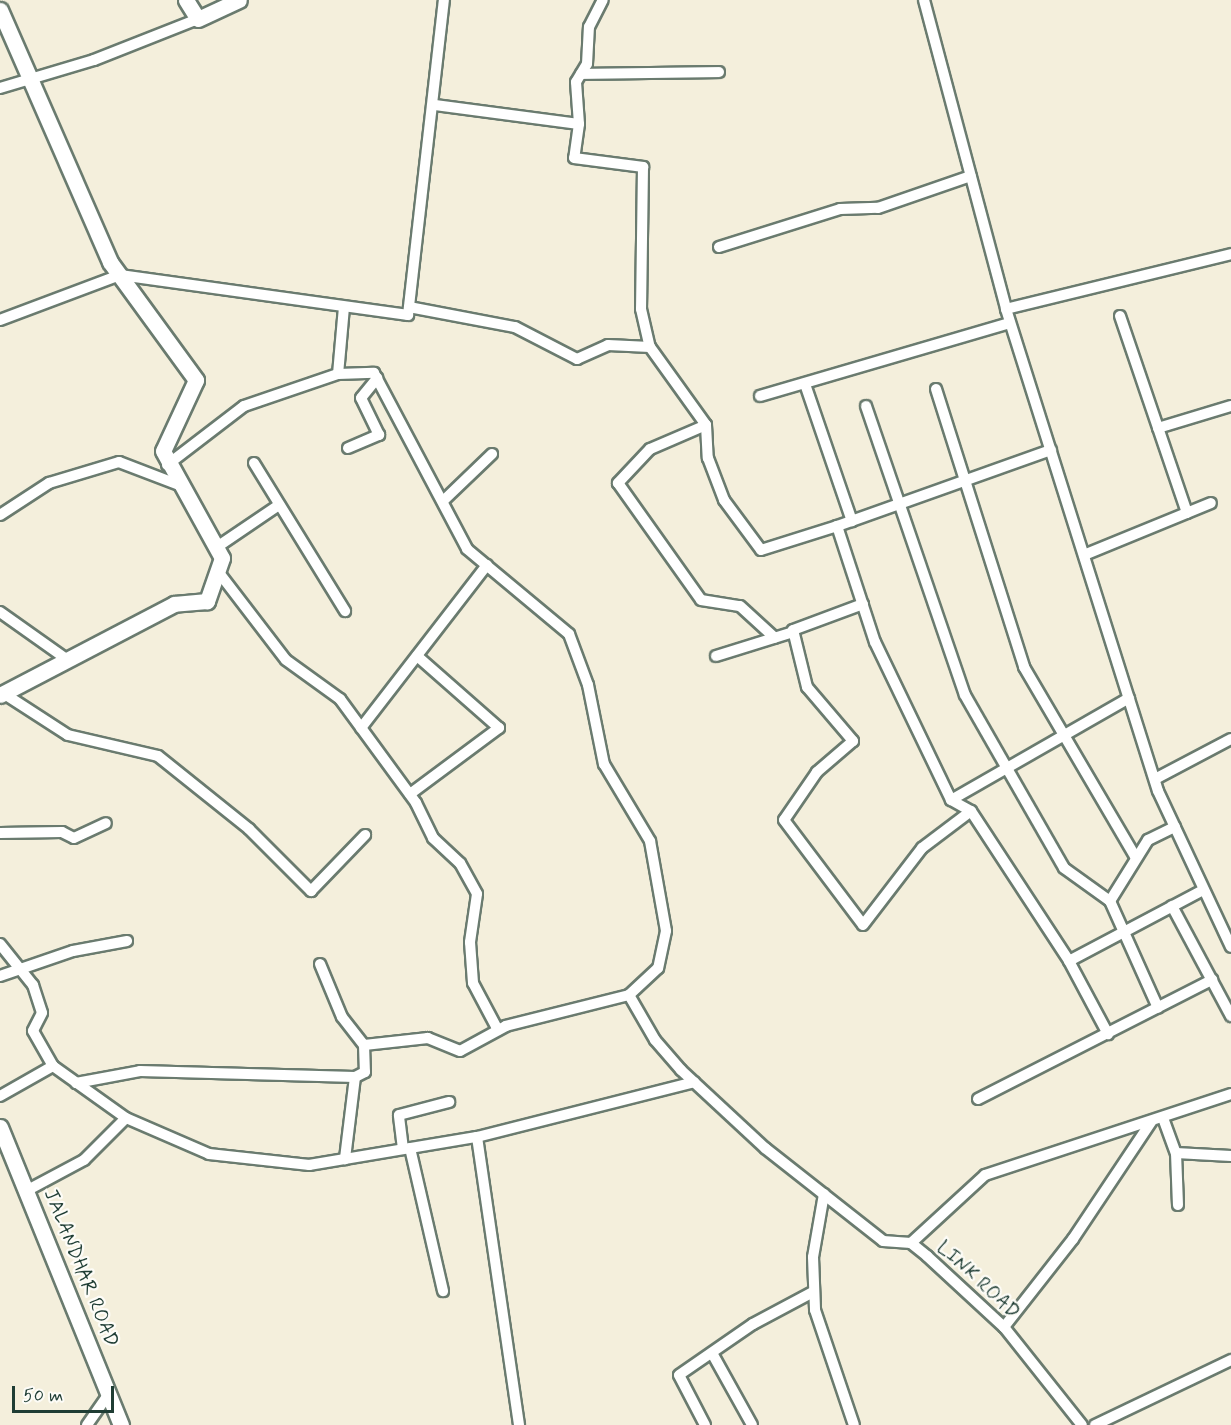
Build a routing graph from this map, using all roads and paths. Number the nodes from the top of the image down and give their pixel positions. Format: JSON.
{"nodes":[{"id":1,"x":186,"y":0,"type":"edge"},
{"id":2,"x":239,"y":0,"type":"edge"},
{"id":3,"x":444,"y":0,"type":"edge"},
{"id":4,"x":603,"y":0,"type":"edge"},
{"id":5,"x":924,"y":0,"type":"edge"},
{"id":6,"x":0,"y":9,"type":"edge"},
{"id":7,"x":198,"y":19,"type":"junction"},
{"id":8,"x":719,"y":72,"type":"dead end"},
{"id":9,"x":581,"y":74,"type":"junction"},
{"id":10,"x":28,"y":80,"type":"junction"},
{"id":11,"x":0,"y":88,"type":"edge"},
{"id":12,"x":435,"y":105,"type":"junction"},
{"id":13,"x":579,"y":124,"type":"junction"},
{"id":14,"x":971,"y":176,"type":"junction"},
{"id":15,"x":719,"y":247,"type":"dead end"},
{"id":16,"x":1231,"y":254,"type":"edge"},
{"id":17,"x":120,"y":275,"type":"junction"},
{"id":18,"x":344,"y":307,"type":"junction"},
{"id":19,"x":409,"y":307,"type":"junction"},
{"id":20,"x":1006,"y":309,"type":"junction"},
{"id":21,"x":1120,"y":316,"type":"dead end"},
{"id":22,"x":0,"y":320,"type":"edge"},
{"id":23,"x":1011,"y":322,"type":"junction"},
{"id":24,"x":650,"y":347,"type":"junction"},
{"id":25,"x":338,"y":374,"type":"junction"},
{"id":26,"x":377,"y":378,"type":"junction"},
{"id":27,"x":805,"y":384,"type":"junction"},
{"id":28,"x":936,"y":389,"type":"dead end"},
{"id":29,"x":760,"y":396,"type":"dead end"},
{"id":30,"x":866,"y":406,"type":"dead end"},
{"id":31,"x":1231,"y":406,"type":"edge"},
{"id":32,"x":706,"y":425,"type":"junction"},
{"id":33,"x":1158,"y":428,"type":"junction"},
{"id":34,"x":348,"y":448,"type":"dead end"},
{"id":35,"x":1051,"y":450,"type":"junction"},
{"id":36,"x":492,"y":454,"type":"dead end"},
{"id":37,"x":254,"y":463,"type":"dead end"},
{"id":38,"x":167,"y":465,"type":"junction"},
{"id":39,"x":965,"y":481,"type":"junction"},
{"id":40,"x":180,"y":485,"type":"junction"},
{"id":41,"x":443,"y":501,"type":"junction"},
{"id":42,"x":1211,"y":503,"type":"dead end"},
{"id":43,"x":897,"y":505,"type":"junction"},
{"id":44,"x":276,"y":507,"type":"junction"},
{"id":45,"x":1187,"y":513,"type":"junction"},
{"id":46,"x":0,"y":515,"type":"edge"},
{"id":47,"x":852,"y":521,"type":"junction"},
{"id":48,"x":837,"y":526,"type":"junction"},
{"id":49,"x":217,"y":547,"type":"junction"},
{"id":50,"x":1084,"y":555,"type":"junction"},
{"id":51,"x":487,"y":565,"type":"junction"},
{"id":52,"x":220,"y":574,"type":"junction"},
{"id":53,"x":863,"y":604,"type":"junction"},
{"id":54,"x":345,"y":611,"type":"dead end"},
{"id":55,"x":0,"y":612,"type":"edge"},
{"id":56,"x":793,"y":632,"type":"junction"},
{"id":57,"x":775,"y":638,"type":"junction"},
{"id":58,"x":417,"y":656,"type":"junction"},
{"id":59,"x":716,"y":656,"type":"dead end"},
{"id":60,"x":65,"y":658,"type":"junction"},
{"id":61,"x":1,"y":694,"type":"edge"},
{"id":62,"x":1129,"y":698,"type":"junction"},
{"id":63,"x":361,"y":728,"type":"junction"},
{"id":64,"x":1065,"y":735,"type":"junction"},
{"id":65,"x":1231,"y":739,"type":"edge"},
{"id":66,"x":1008,"y":767,"type":"junction"},
{"id":67,"x":1155,"y":779,"type":"junction"},
{"id":68,"x":410,"y":794,"type":"junction"},
{"id":69,"x":951,"y":800,"type":"junction"},
{"id":70,"x":971,"y":811,"type":"junction"},
{"id":71,"x":106,"y":823,"type":"dead end"},
{"id":72,"x":1174,"y":827,"type":"junction"},
{"id":73,"x":0,"y":833,"type":"edge"},
{"id":74,"x":365,"y":835,"type":"dead end"},
{"id":75,"x":1136,"y":858,"type":"junction"},
{"id":76,"x":1203,"y":890,"type":"junction"},
{"id":77,"x":1110,"y":901,"type":"junction"},
{"id":78,"x":1172,"y":906,"type":"junction"},
{"id":79,"x":1125,"y":932,"type":"junction"},
{"id":80,"x":127,"y":941,"type":"dead end"},
{"id":81,"x":0,"y":944,"type":"edge"},
{"id":82,"x":1231,"y":947,"type":"edge"},
{"id":83,"x":1069,"y":961,"type":"junction"},
{"id":84,"x":320,"y":964,"type":"dead end"},
{"id":85,"x":19,"y":967,"type":"junction"},
{"id":86,"x":0,"y":976,"type":"edge"},
{"id":87,"x":1212,"y":980,"type":"junction"},
{"id":88,"x":629,"y":995,"type":"junction"},
{"id":89,"x":1158,"y":1008,"type":"junction"},
{"id":90,"x":1231,"y":1016,"type":"edge"},
{"id":91,"x":498,"y":1030,"type":"junction"},
{"id":92,"x":1108,"y":1034,"type":"junction"},
{"id":93,"x":364,"y":1045,"type":"junction"},
{"id":94,"x":53,"y":1066,"type":"junction"},
{"id":95,"x":355,"y":1077,"type":"junction"},
{"id":96,"x":694,"y":1082,"type":"junction"},
{"id":97,"x":76,"y":1083,"type":"junction"},
{"id":98,"x":1231,"y":1094,"type":"edge"},
{"id":99,"x":0,"y":1096,"type":"edge"},
{"id":100,"x":978,"y":1100,"type":"dead end"},
{"id":101,"x":449,"y":1102,"type":"dead end"},
{"id":102,"x":126,"y":1118,"type":"junction"},
{"id":103,"x":1163,"y":1118,"type":"junction"},
{"id":104,"x":1151,"y":1122,"type":"junction"},
{"id":105,"x":0,"y":1127,"type":"edge"},
{"id":106,"x":477,"y":1137,"type":"junction"},
{"id":107,"x":406,"y":1149,"type":"junction"},
{"id":108,"x":1176,"y":1153,"type":"junction"},
{"id":109,"x":1231,"y":1156,"type":"edge"},
{"id":110,"x":345,"y":1159,"type":"junction"},
{"id":111,"x":26,"y":1191,"type":"junction"},
{"id":112,"x":824,"y":1194,"type":"junction"},
{"id":113,"x":1178,"y":1205,"type":"dead end"},
{"id":114,"x":911,"y":1243,"type":"junction"},
{"id":115,"x":443,"y":1291,"type":"dead end"},
{"id":116,"x":813,"y":1292,"type":"junction"},
{"id":117,"x":1004,"y":1327,"type":"junction"},
{"id":118,"x":712,"y":1353,"type":"junction"},
{"id":119,"x":1231,"y":1360,"type":"edge"},
{"id":120,"x":109,"y":1394,"type":"junction"},
{"id":121,"x":87,"y":1425,"type":"edge"},
{"id":122,"x":121,"y":1425,"type":"edge"},
{"id":123,"x":519,"y":1425,"type":"edge"},
{"id":124,"x":705,"y":1425,"type":"edge"},
{"id":125,"x":752,"y":1425,"type":"edge"},
{"id":126,"x":854,"y":1425,"type":"edge"},
{"id":127,"x":1082,"y":1425,"type":"edge"},
{"id":128,"x":1095,"y":1425,"type":"edge"}],
"edges":[{"from":1,"to":7,"type":"street"},
{"from":2,"to":7,"type":"street"},
{"from":3,"to":12,"type":"street"},
{"from":4,"to":9,"type":"street"},
{"from":5,"to":14,"type":"street"},
{"from":6,"to":10,"type":"street"},
{"from":7,"to":10,"type":"street"},
{"from":8,"to":9,"type":"street"},
{"from":9,"to":13,"type":"street"},
{"from":10,"to":11,"type":"street"},
{"from":10,"to":17,"type":"street"},
{"from":12,"to":13,"type":"street"},
{"from":12,"to":19,"type":"street"},
{"from":13,"to":24,"type":"street"},
{"from":14,"to":15,"type":"street"},
{"from":14,"to":20,"type":"street"},
{"from":16,"to":20,"type":"street"},
{"from":17,"to":18,"type":"street"},
{"from":17,"to":22,"type":"street"},
{"from":17,"to":38,"type":"street"},
{"from":18,"to":19,"type":"street"},
{"from":18,"to":25,"type":"street"},
{"from":19,"to":24,"type":"street"},
{"from":20,"to":23,"type":"street"},
{"from":21,"to":33,"type":"street"},
{"from":23,"to":27,"type":"street"},
{"from":23,"to":35,"type":"street"},
{"from":24,"to":32,"type":"street"},
{"from":25,"to":26,"type":"street"},
{"from":25,"to":38,"type":"street"},
{"from":26,"to":34,"type":"street"},
{"from":26,"to":41,"type":"street"},
{"from":27,"to":29,"type":"street"},
{"from":27,"to":47,"type":"street"},
{"from":28,"to":39,"type":"street"},
{"from":30,"to":43,"type":"street"},
{"from":31,"to":33,"type":"street"},
{"from":32,"to":48,"type":"street"},
{"from":32,"to":57,"type":"street"},
{"from":33,"to":45,"type":"street"},
{"from":35,"to":39,"type":"street"},
{"from":35,"to":50,"type":"street"},
{"from":36,"to":41,"type":"street"},
{"from":37,"to":44,"type":"street"},
{"from":38,"to":40,"type":"street"},
{"from":39,"to":43,"type":"street"},
{"from":39,"to":64,"type":"street"},
{"from":40,"to":46,"type":"street"},
{"from":40,"to":49,"type":"street"},
{"from":41,"to":51,"type":"street"},
{"from":42,"to":45,"type":"street"},
{"from":43,"to":47,"type":"street"},
{"from":43,"to":66,"type":"street"},
{"from":44,"to":49,"type":"street"},
{"from":44,"to":54,"type":"street"},
{"from":45,"to":50,"type":"street"},
{"from":47,"to":48,"type":"street"},
{"from":48,"to":53,"type":"street"},
{"from":49,"to":52,"type":"street"},
{"from":50,"to":62,"type":"street"},
{"from":51,"to":58,"type":"street"},
{"from":51,"to":88,"type":"street"},
{"from":52,"to":60,"type":"street"},
{"from":52,"to":63,"type":"street"},
{"from":53,"to":56,"type":"street"},
{"from":53,"to":69,"type":"street"},
{"from":55,"to":60,"type":"street"},
{"from":56,"to":57,"type":"street"},
{"from":56,"to":70,"type":"street"},
{"from":57,"to":59,"type":"street"},
{"from":58,"to":63,"type":"street"},
{"from":58,"to":68,"type":"street"},
{"from":60,"to":61,"type":"street"},
{"from":61,"to":74,"type":"street"},
{"from":62,"to":64,"type":"street"},
{"from":62,"to":67,"type":"street"},
{"from":63,"to":68,"type":"street"},
{"from":64,"to":66,"type":"street"},
{"from":64,"to":75,"type":"street"},
{"from":65,"to":67,"type":"street"},
{"from":66,"to":69,"type":"street"},
{"from":66,"to":77,"type":"street"},
{"from":67,"to":72,"type":"street"},
{"from":68,"to":91,"type":"street"},
{"from":69,"to":70,"type":"street"},
{"from":70,"to":83,"type":"street"},
{"from":71,"to":73,"type":"street"},
{"from":72,"to":75,"type":"street"},
{"from":72,"to":76,"type":"street"},
{"from":75,"to":77,"type":"street"},
{"from":76,"to":78,"type":"street"},
{"from":76,"to":82,"type":"street"},
{"from":77,"to":79,"type":"street"},
{"from":78,"to":79,"type":"street"},
{"from":78,"to":87,"type":"street"},
{"from":79,"to":83,"type":"street"},
{"from":79,"to":89,"type":"street"},
{"from":80,"to":85,"type":"street"},
{"from":81,"to":85,"type":"street"},
{"from":83,"to":92,"type":"street"},
{"from":84,"to":93,"type":"street"},
{"from":85,"to":86,"type":"street"},
{"from":85,"to":94,"type":"street"},
{"from":87,"to":89,"type":"street"},
{"from":87,"to":90,"type":"street"},
{"from":88,"to":91,"type":"street"},
{"from":88,"to":96,"type":"street","name":"LINK ROAD"},
{"from":89,"to":92,"type":"street"},
{"from":91,"to":93,"type":"street"},
{"from":92,"to":100,"type":"street"},
{"from":93,"to":95,"type":"street"},
{"from":94,"to":97,"type":"street"},
{"from":94,"to":99,"type":"street"},
{"from":95,"to":97,"type":"street"},
{"from":95,"to":110,"type":"street"},
{"from":96,"to":106,"type":"street"},
{"from":96,"to":112,"type":"street","name":"LINK ROAD"},
{"from":97,"to":102,"type":"street"},
{"from":98,"to":103,"type":"street"},
{"from":101,"to":107,"type":"street"},
{"from":102,"to":110,"type":"street"},
{"from":102,"to":111,"type":"street"},
{"from":103,"to":104,"type":"street"},
{"from":103,"to":108,"type":"street"},
{"from":104,"to":114,"type":"street"},
{"from":104,"to":117,"type":"street"},
{"from":105,"to":111,"type":"street","name":"JALANDHAR ROAD"},
{"from":106,"to":107,"type":"street"},
{"from":106,"to":123,"type":"street"},
{"from":107,"to":110,"type":"street"},
{"from":107,"to":115,"type":"street"},
{"from":108,"to":109,"type":"street"},
{"from":108,"to":113,"type":"street"},
{"from":111,"to":120,"type":"street","name":"JALANDHAR ROAD"},
{"from":112,"to":114,"type":"street","name":"LINK ROAD"},
{"from":112,"to":116,"type":"street"},
{"from":114,"to":117,"type":"street","name":"LINK ROAD"},
{"from":116,"to":118,"type":"street"},
{"from":116,"to":126,"type":"street"},
{"from":117,"to":127,"type":"street","name":"LINK ROAD"},
{"from":118,"to":124,"type":"street"},
{"from":118,"to":125,"type":"street"},
{"from":119,"to":128,"type":"street"},
{"from":120,"to":121,"type":"street"},
{"from":120,"to":122,"type":"street","name":"JALANDHAR ROAD"}]}
